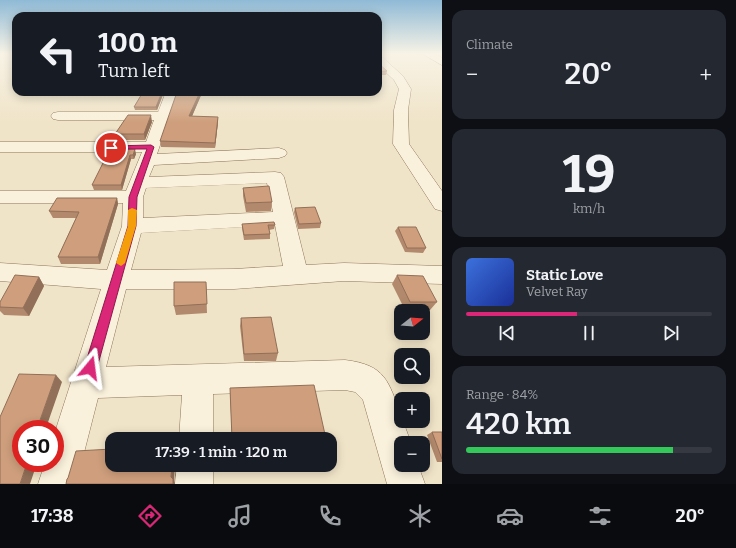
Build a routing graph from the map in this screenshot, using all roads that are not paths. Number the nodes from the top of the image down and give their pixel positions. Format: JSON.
{"nodes":[{"id":1,"x":397,"y":77,"type":"edge"},
{"id":2,"x":170,"y":96,"type":"edge"},
{"id":3,"x":58,"y":116,"type":"dead end"},
{"id":4,"x":163,"y":116,"type":"junction"},
{"id":5,"x":0,"y":148,"type":"edge"},
{"id":6,"x":279,"y":153,"type":"dead end"},
{"id":7,"x":148,"y":154,"type":"junction"},
{"id":8,"x":135,"y":190,"type":"junction"},
{"id":9,"x":0,"y":197,"type":"edge"},
{"id":10,"x":442,"y":205,"type":"edge"},
{"id":11,"x":284,"y":218,"type":"junction"},
{"id":12,"x":132,"y":226,"type":"junction"},
{"id":13,"x":0,"y":272,"type":"edge"},
{"id":14,"x":297,"y":275,"type":"junction"},
{"id":15,"x":442,"y":275,"type":"edge"},
{"id":16,"x":115,"y":280,"type":"junction"},
{"id":17,"x":198,"y":379,"type":"junction"},
{"id":18,"x":86,"y":383,"type":"junction"},
{"id":19,"x":196,"y":432,"type":"edge"},
{"id":20,"x":195,"y":472,"type":"edge"},
{"id":21,"x":57,"y":484,"type":"edge"},
{"id":22,"x":194,"y":484,"type":"edge"},
{"id":23,"x":406,"y":484,"type":"edge"}],
"edges":[{"from":1,"to":10,"type":"street"},
{"from":2,"to":4,"type":"street"},
{"from":3,"to":4,"type":"street"},
{"from":4,"to":7,"type":"street"},
{"from":5,"to":7,"type":"street"},
{"from":6,"to":7,"type":"street"},
{"from":7,"to":8,"type":"street"},
{"from":8,"to":9,"type":"street"},
{"from":8,"to":11,"type":"street"},
{"from":8,"to":12,"type":"street"},
{"from":11,"to":12,"type":"street"},
{"from":11,"to":14,"type":"street"},
{"from":12,"to":16,"type":"street"},
{"from":13,"to":16,"type":"street"},
{"from":14,"to":15,"type":"street"},
{"from":14,"to":16,"type":"street"},
{"from":16,"to":18,"type":"street"},
{"from":17,"to":18,"type":"street"},
{"from":17,"to":19,"type":"street"},
{"from":17,"to":23,"type":"street"},
{"from":18,"to":21,"type":"street"},
{"from":20,"to":22,"type":"street"}]}
